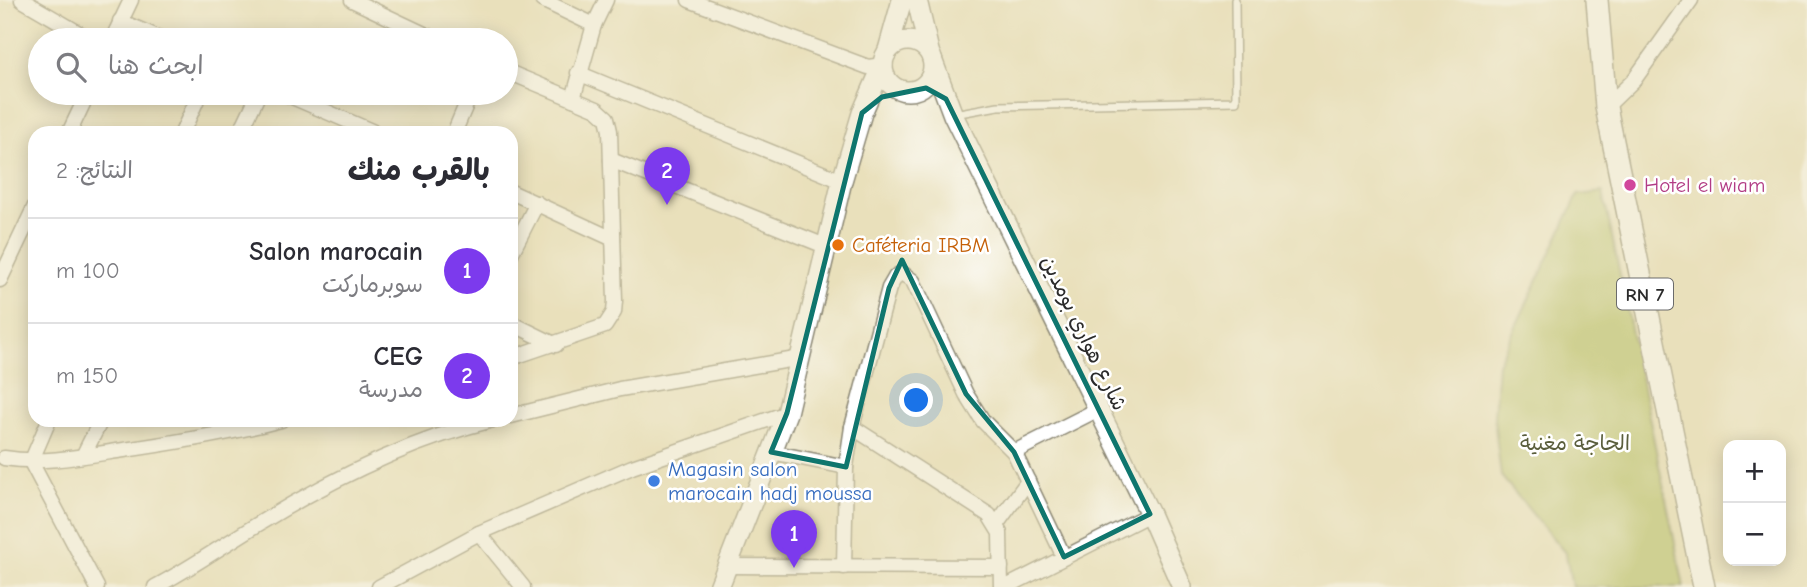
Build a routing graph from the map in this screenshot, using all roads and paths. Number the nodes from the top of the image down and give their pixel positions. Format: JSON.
{"nodes":[{"id":1,"x":22,"y":0,"type":"edge"},
{"id":2,"x":131,"y":0,"type":"edge"},
{"id":3,"x":352,"y":0,"type":"edge"},
{"id":4,"x":542,"y":0,"type":"edge"},
{"id":5,"x":606,"y":0,"type":"edge"},
{"id":6,"x":689,"y":0,"type":"edge"},
{"id":7,"x":902,"y":0,"type":"edge"},
{"id":8,"x":916,"y":0,"type":"edge"},
{"id":9,"x":1235,"y":0,"type":"edge"},
{"id":10,"x":1597,"y":0,"type":"edge"},
{"id":11,"x":1691,"y":0,"type":"edge"},
{"id":12,"x":375,"y":5,"type":"edge"},
{"id":13,"x":120,"y":21,"type":"junction"},
{"id":14,"x":594,"y":25,"type":"junction"},
{"id":15,"x":70,"y":28,"type":"edge"},
{"id":16,"x":117,"y":28,"type":"edge"},
{"id":17,"x":136,"y":28,"type":"edge"},
{"id":18,"x":416,"y":28,"type":"edge"},
{"id":19,"x":930,"y":55,"type":"junction"},
{"id":20,"x":886,"y":57,"type":"junction"},
{"id":21,"x":578,"y":73,"type":"junction"},
{"id":22,"x":518,"y":76,"type":"edge"},
{"id":23,"x":913,"y":90,"type":"junction"},
{"id":24,"x":573,"y":99,"type":"junction"},
{"id":25,"x":82,"y":105,"type":"edge"},
{"id":26,"x":194,"y":105,"type":"edge"},
{"id":27,"x":253,"y":105,"type":"edge"},
{"id":28,"x":310,"y":105,"type":"edge"},
{"id":29,"x":466,"y":105,"type":"edge"},
{"id":30,"x":949,"y":107,"type":"junction"},
{"id":31,"x":1606,"y":107,"type":"junction"},
{"id":32,"x":862,"y":113,"type":"junction"},
{"id":33,"x":72,"y":126,"type":"edge"},
{"id":34,"x":184,"y":126,"type":"edge"},
{"id":35,"x":243,"y":126,"type":"edge"},
{"id":36,"x":360,"y":126,"type":"edge"},
{"id":37,"x":457,"y":126,"type":"edge"},
{"id":38,"x":611,"y":160,"type":"junction"},
{"id":39,"x":842,"y":181,"type":"junction"},
{"id":40,"x":518,"y":194,"type":"edge"},
{"id":41,"x":537,"y":203,"type":"junction"},
{"id":42,"x":28,"y":221,"type":"edge"},
{"id":43,"x":613,"y":239,"type":"junction"},
{"id":44,"x":518,"y":240,"type":"edge"},
{"id":45,"x":825,"y":246,"type":"junction"},
{"id":46,"x":0,"y":280,"type":"edge"},
{"id":47,"x":518,"y":326,"type":"edge"},
{"id":48,"x":556,"y":345,"type":"junction"},
{"id":49,"x":518,"y":356,"type":"edge"},
{"id":50,"x":801,"y":358,"type":"junction"},
{"id":51,"x":1097,"y":410,"type":"junction"},
{"id":52,"x":787,"y":413,"type":"junction"},
{"id":53,"x":518,"y":414,"type":"edge"},
{"id":54,"x":46,"y":427,"type":"edge"},
{"id":55,"x":98,"y":427,"type":"edge"},
{"id":56,"x":254,"y":427,"type":"edge"},
{"id":57,"x":463,"y":427,"type":"edge"},
{"id":58,"x":852,"y":428,"type":"junction"},
{"id":59,"x":771,"y":452,"type":"junction"},
{"id":60,"x":1014,"y":452,"type":"junction"},
{"id":61,"x":83,"y":456,"type":"junction"},
{"id":62,"x":1,"y":457,"type":"edge"},
{"id":63,"x":31,"y":462,"type":"junction"},
{"id":64,"x":846,"y":467,"type":"junction"},
{"id":65,"x":1028,"y":481,"type":"junction"},
{"id":66,"x":1150,"y":514,"type":"junction"},
{"id":67,"x":996,"y":525,"type":"junction"},
{"id":68,"x":479,"y":533,"type":"junction"},
{"id":69,"x":1064,"y":557,"type":"junction"},
{"id":70,"x":727,"y":566,"type":"junction"},
{"id":71,"x":844,"y":566,"type":"junction"},
{"id":72,"x":1001,"y":567,"type":"junction"},
{"id":73,"x":160,"y":586,"type":"edge"},
{"id":74,"x":97,"y":587,"type":"edge"},
{"id":75,"x":379,"y":587,"type":"edge"},
{"id":76,"x":523,"y":587,"type":"edge"},
{"id":77,"x":719,"y":587,"type":"edge"},
{"id":78,"x":1000,"y":587,"type":"edge"},
{"id":79,"x":1006,"y":587,"type":"edge"},
{"id":80,"x":1182,"y":587,"type":"edge"},
{"id":81,"x":1704,"y":587,"type":"edge"}],
"edges":[{"from":1,"to":15,"type":"street"},
{"from":2,"to":13,"type":"street"},
{"from":3,"to":12,"type":"street"},
{"from":4,"to":14,"type":"street"},
{"from":5,"to":14,"type":"street"},
{"from":6,"to":20,"type":"street"},
{"from":7,"to":20,"type":"street"},
{"from":8,"to":19,"type":"street","name":"شارع هواري بومدين"},
{"from":9,"to":30,"type":"lane"},
{"from":10,"to":31,"type":"main road","number":"RN 7"},
{"from":11,"to":31,"type":"street"},
{"from":12,"to":18,"type":"street"},
{"from":13,"to":16,"type":"street"},
{"from":13,"to":17,"type":"street"},
{"from":14,"to":21,"type":"street"},
{"from":19,"to":20,"type":"street"},
{"from":19,"to":23,"type":"street"},
{"from":19,"to":30,"type":"street","name":"شارع هواري بومدين"},
{"from":20,"to":23,"type":"street"},
{"from":20,"to":32,"type":"street"},
{"from":21,"to":24,"type":"street"},
{"from":21,"to":39,"type":"street"},
{"from":22,"to":24,"type":"street"},
{"from":23,"to":30,"type":"street"},
{"from":23,"to":32,"type":"street"},
{"from":24,"to":38,"type":"street"},
{"from":25,"to":33,"type":"street"},
{"from":26,"to":34,"type":"street"},
{"from":27,"to":35,"type":"street"},
{"from":28,"to":36,"type":"street"},
{"from":29,"to":37,"type":"street"},
{"from":30,"to":51,"type":"street","name":"شارع هواري بومدين"},
{"from":31,"to":81,"type":"main road","number":"RN 7"},
{"from":32,"to":39,"type":"street"},
{"from":38,"to":43,"type":"street"},
{"from":38,"to":45,"type":"street"},
{"from":39,"to":45,"type":"street"},
{"from":40,"to":41,"type":"street"},
{"from":41,"to":43,"type":"street"},
{"from":41,"to":44,"type":"street"},
{"from":42,"to":46,"type":"street"},
{"from":43,"to":48,"type":"street"},
{"from":45,"to":50,"type":"street"},
{"from":47,"to":48,"type":"street"},
{"from":48,"to":49,"type":"street"},
{"from":50,"to":52,"type":"street"},
{"from":50,"to":53,"type":"street"},
{"from":51,"to":60,"type":"street"},
{"from":51,"to":66,"type":"street","name":"شارع هواري بومدين"},
{"from":52,"to":59,"type":"street"},
{"from":52,"to":68,"type":"street"},
{"from":54,"to":63,"type":"street"},
{"from":55,"to":61,"type":"street"},
{"from":56,"to":61,"type":"street"},
{"from":57,"to":73,"type":"street"},
{"from":58,"to":60,"type":"street"},
{"from":58,"to":64,"type":"street"},
{"from":58,"to":67,"type":"street"},
{"from":59,"to":64,"type":"street"},
{"from":59,"to":70,"type":"street"},
{"from":60,"to":65,"type":"street"},
{"from":61,"to":63,"type":"street"},
{"from":62,"to":63,"type":"street"},
{"from":63,"to":74,"type":"street"},
{"from":64,"to":71,"type":"street"},
{"from":65,"to":67,"type":"street"},
{"from":65,"to":69,"type":"street"},
{"from":66,"to":69,"type":"street"},
{"from":66,"to":80,"type":"street","name":"شارع هواري بومدين"},
{"from":67,"to":72,"type":"street"},
{"from":68,"to":75,"type":"street"},
{"from":68,"to":76,"type":"street"},
{"from":69,"to":79,"type":"street"},
{"from":70,"to":71,"type":"street"},
{"from":70,"to":77,"type":"street"},
{"from":71,"to":72,"type":"street"},
{"from":72,"to":78,"type":"street"}]}
